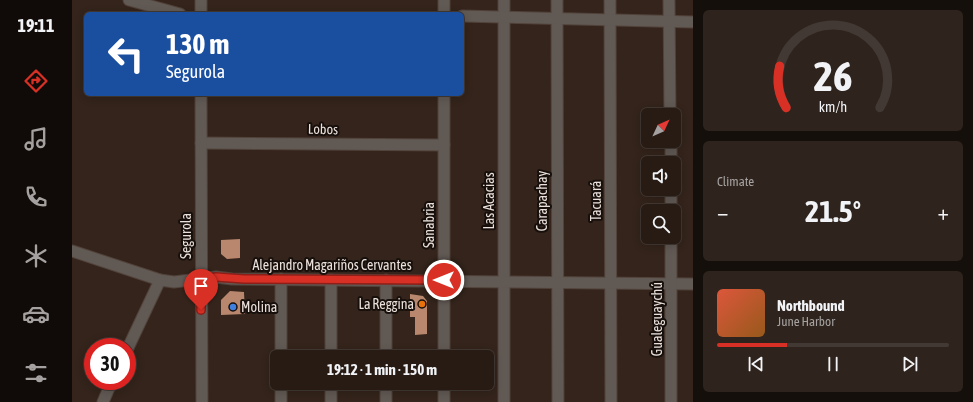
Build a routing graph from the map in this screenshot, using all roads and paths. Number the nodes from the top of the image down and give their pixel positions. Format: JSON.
{"nodes":[{"id":1,"x":129,"y":0,"type":"edge"},
{"id":2,"x":201,"y":0,"type":"edge"},
{"id":3,"x":444,"y":0,"type":"edge"},
{"id":4,"x":504,"y":0,"type":"edge"},
{"id":5,"x":557,"y":0,"type":"edge"},
{"id":6,"x":610,"y":0,"type":"edge"},
{"id":7,"x":669,"y":0,"type":"edge"},
{"id":8,"x":173,"y":12,"type":"edge"},
{"id":9,"x":201,"y":12,"type":"edge"},
{"id":10,"x":444,"y":12,"type":"edge"},
{"id":11,"x":464,"y":16,"type":"edge"},
{"id":12,"x":504,"y":16,"type":"junction"},
{"id":13,"x":557,"y":18,"type":"junction"},
{"id":14,"x":610,"y":19,"type":"junction"},
{"id":15,"x":669,"y":21,"type":"junction"},
{"id":16,"x":693,"y":22,"type":"edge"},
{"id":17,"x":201,"y":96,"type":"edge"},
{"id":18,"x":444,"y":96,"type":"edge"},
{"id":19,"x":670,"y":108,"type":"edge"},
{"id":20,"x":201,"y":143,"type":"junction"},
{"id":21,"x":444,"y":145,"type":"junction"},
{"id":22,"x":672,"y":244,"type":"edge"},
{"id":23,"x":72,"y":251,"type":"edge"},
{"id":24,"x":201,"y":279,"type":"junction"},
{"id":25,"x":281,"y":279,"type":"junction"},
{"id":26,"x":160,"y":280,"type":"junction"},
{"id":27,"x":331,"y":280,"type":"junction"},
{"id":28,"x":386,"y":280,"type":"junction"},
{"id":29,"x":444,"y":280,"type":"junction"},
{"id":30,"x":504,"y":281,"type":"junction"},
{"id":31,"x":558,"y":282,"type":"junction"},
{"id":32,"x":611,"y":282,"type":"junction"},
{"id":33,"x":672,"y":283,"type":"junction"},
{"id":34,"x":693,"y":284,"type":"edge"},
{"id":35,"x":133,"y":338,"type":"edge"},
{"id":36,"x":281,"y":350,"type":"edge"},
{"id":37,"x":331,"y":350,"type":"edge"},
{"id":38,"x":386,"y":350,"type":"edge"},
{"id":39,"x":444,"y":350,"type":"edge"},
{"id":40,"x":108,"y":390,"type":"edge"},
{"id":41,"x":281,"y":390,"type":"edge"},
{"id":42,"x":331,"y":390,"type":"edge"},
{"id":43,"x":386,"y":390,"type":"edge"},
{"id":44,"x":444,"y":390,"type":"edge"},
{"id":45,"x":103,"y":402,"type":"edge"},
{"id":46,"x":202,"y":402,"type":"edge"},
{"id":47,"x":281,"y":402,"type":"edge"},
{"id":48,"x":331,"y":402,"type":"edge"},
{"id":49,"x":386,"y":402,"type":"edge"},
{"id":50,"x":444,"y":402,"type":"edge"},
{"id":51,"x":504,"y":402,"type":"edge"},
{"id":52,"x":558,"y":402,"type":"edge"},
{"id":53,"x":611,"y":402,"type":"edge"},
{"id":54,"x":671,"y":402,"type":"edge"}],
"edges":[{"from":1,"to":8,"type":"street"},
{"from":2,"to":9,"type":"street"},
{"from":3,"to":10,"type":"street"},
{"from":4,"to":12,"type":"street","name":"Las Acacias"},
{"from":5,"to":13,"type":"street","name":"Carapachay"},
{"from":6,"to":14,"type":"street","name":"Tacuará"},
{"from":7,"to":15,"type":"street"},
{"from":11,"to":12,"type":"street"},
{"from":12,"to":13,"type":"street"},
{"from":12,"to":30,"type":"street","name":"Las Acacias"},
{"from":13,"to":14,"type":"street"},
{"from":13,"to":31,"type":"street","name":"Carapachay"},
{"from":14,"to":15,"type":"street"},
{"from":14,"to":32,"type":"street","name":"Tacuará"},
{"from":15,"to":16,"type":"street"},
{"from":15,"to":19,"type":"street"},
{"from":17,"to":20,"type":"street","name":"Segurola"},
{"from":18,"to":21,"type":"street","name":"Sanabria"},
{"from":20,"to":21,"type":"street","name":"Lobos"},
{"from":20,"to":24,"type":"street","name":"Segurola"},
{"from":21,"to":29,"type":"street","name":"Sanabria"},
{"from":22,"to":33,"type":"street","name":"Gualeguaychú"},
{"from":23,"to":26,"type":"street","name":"Alejandro Magariños Cervantes"},
{"from":24,"to":25,"type":"street","name":"Alejandro Magariños Cervantes"},
{"from":24,"to":26,"type":"street","name":"Alejandro Magariños Cervantes"},
{"from":24,"to":46,"type":"street","name":"Segurola"},
{"from":25,"to":27,"type":"street","name":"Alejandro Magariños Cervantes"},
{"from":25,"to":36,"type":"street"},
{"from":26,"to":35,"type":"street"},
{"from":27,"to":28,"type":"street","name":"Alejandro Magariños Cervantes"},
{"from":27,"to":37,"type":"street"},
{"from":28,"to":29,"type":"street","name":"Alejandro Magariños Cervantes"},
{"from":28,"to":38,"type":"street"},
{"from":29,"to":30,"type":"street","name":"Alejandro Magariños Cervantes"},
{"from":29,"to":39,"type":"street","name":"Sanabria"},
{"from":30,"to":31,"type":"street","name":"Alejandro Magariños Cervantes"},
{"from":30,"to":51,"type":"street","name":"Las Acacias"},
{"from":31,"to":32,"type":"street","name":"Alejandro Magariños Cervantes"},
{"from":31,"to":52,"type":"street","name":"Carapachay"},
{"from":32,"to":33,"type":"street","name":"Alejandro Magariños Cervantes"},
{"from":32,"to":53,"type":"street","name":"Tacuará"},
{"from":33,"to":34,"type":"street","name":"Alejandro Magariños Cervantes"},
{"from":33,"to":54,"type":"street","name":"Gualeguaychú"},
{"from":40,"to":45,"type":"street"},
{"from":41,"to":47,"type":"street"},
{"from":42,"to":48,"type":"street"},
{"from":43,"to":49,"type":"street"},
{"from":44,"to":50,"type":"street"}]}
